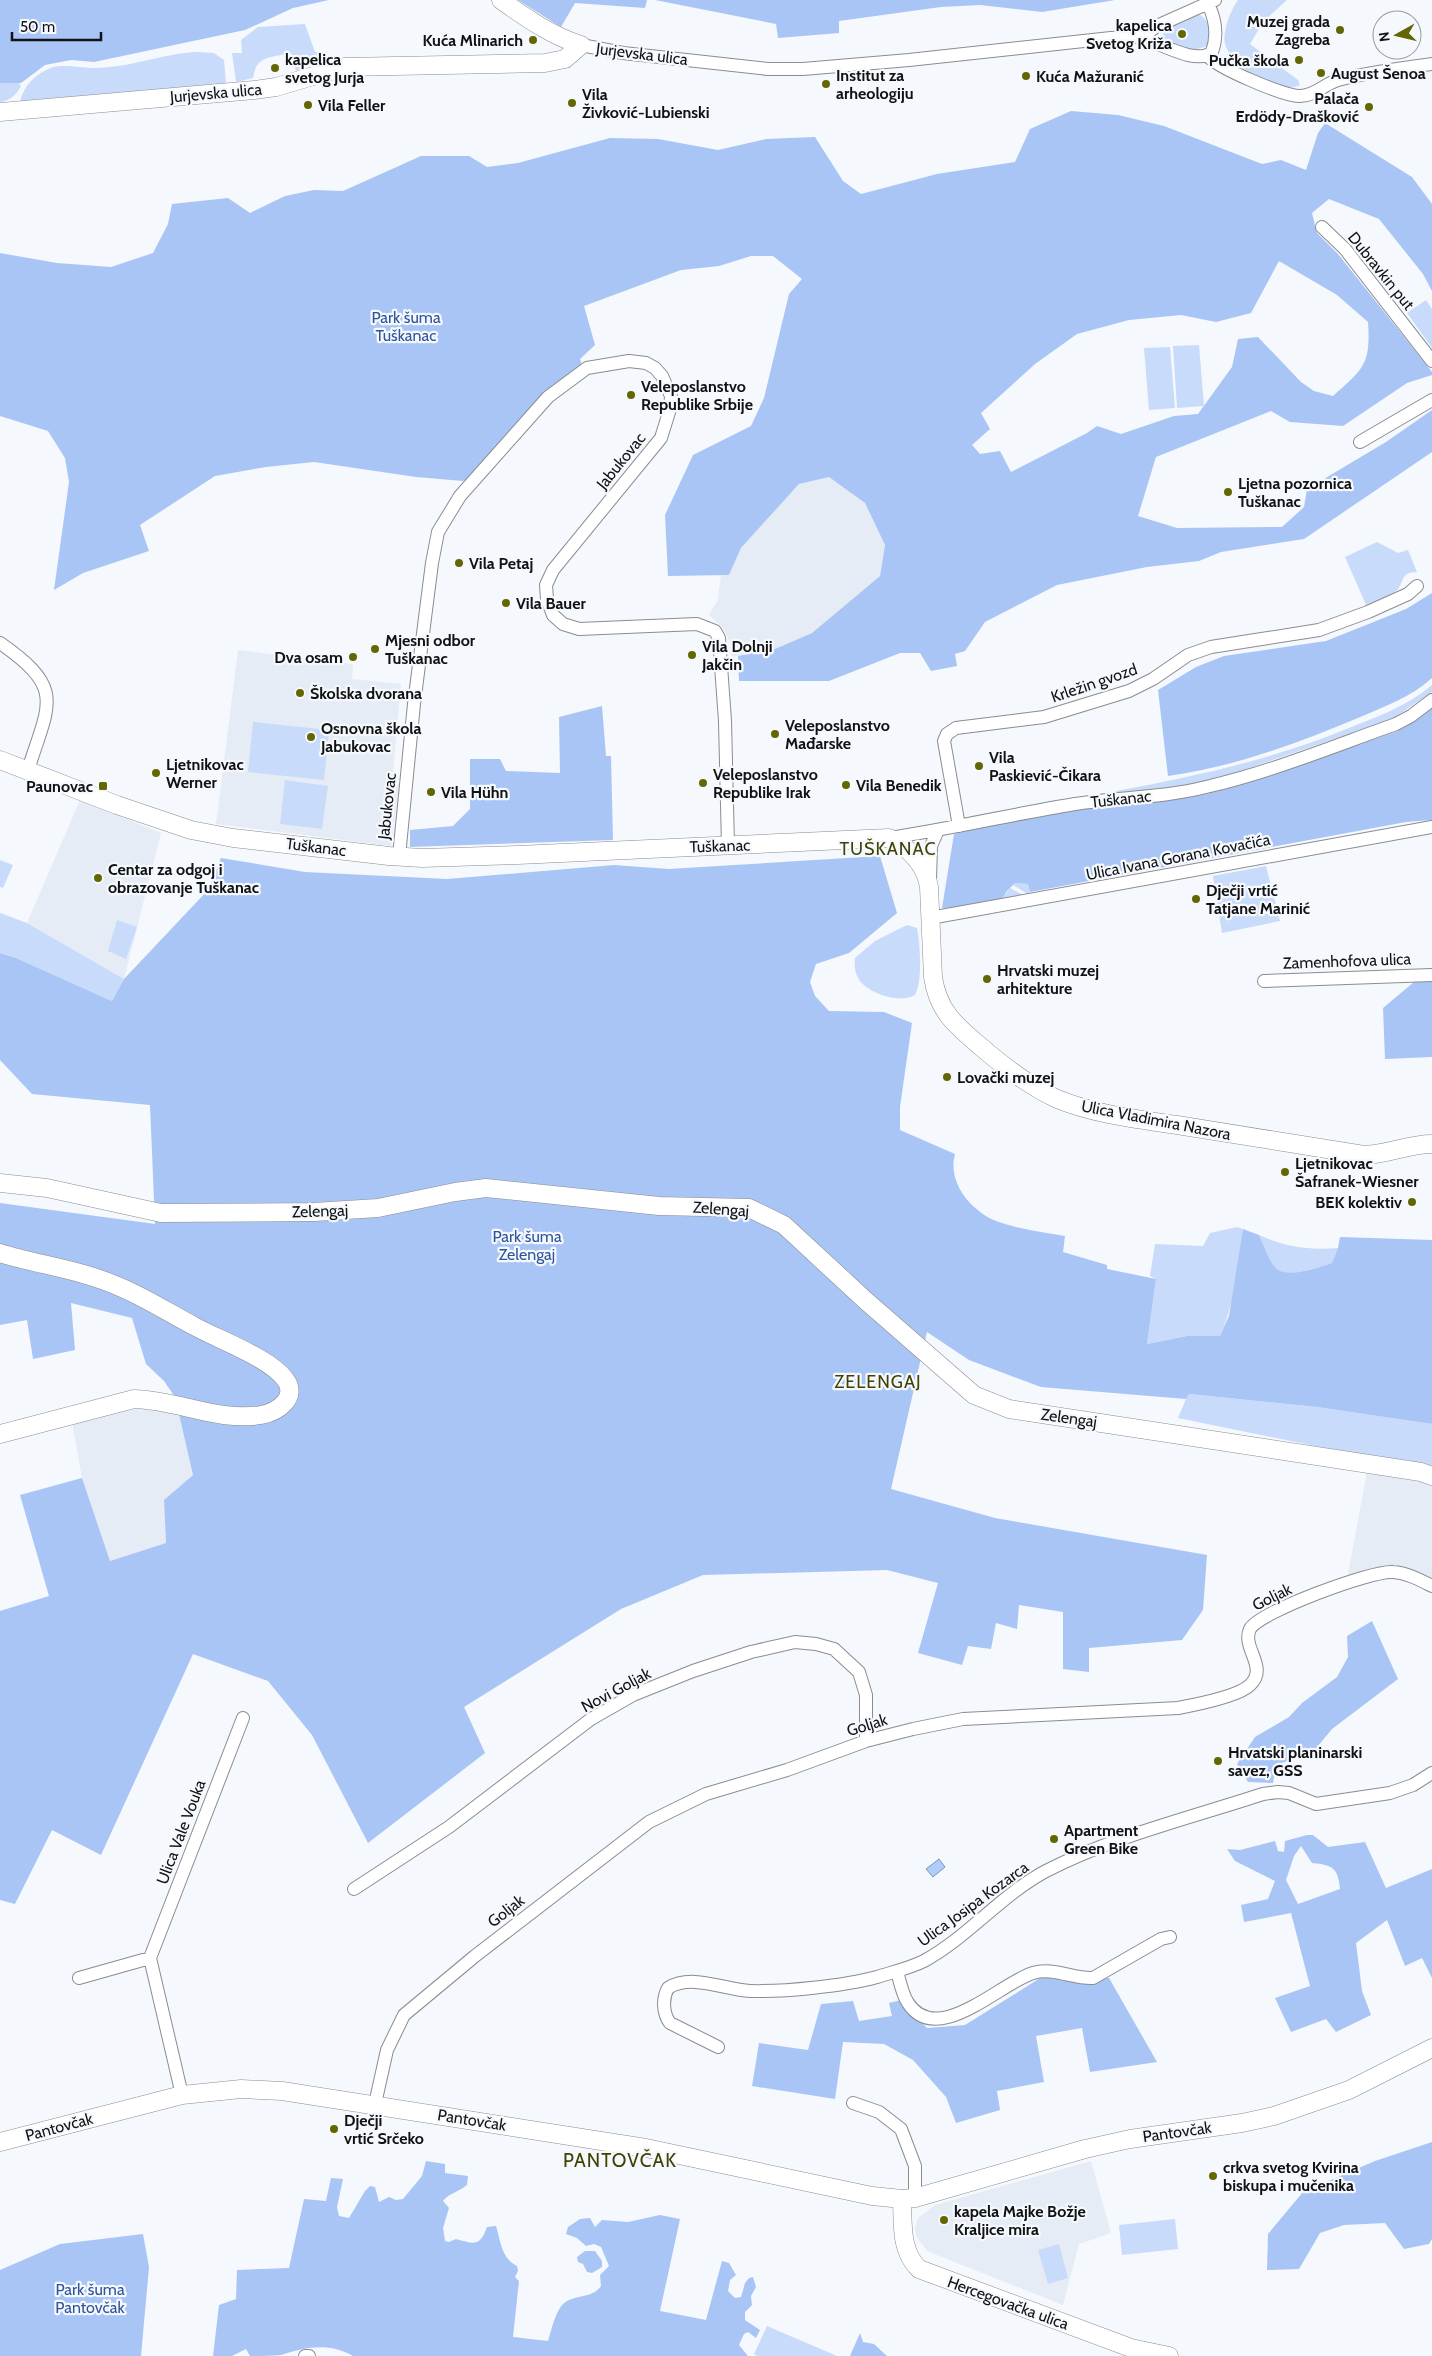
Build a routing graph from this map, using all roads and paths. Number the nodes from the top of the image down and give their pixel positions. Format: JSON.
{"nodes":[{"id":1,"x":501,"y":0,"type":"edge"},
{"id":2,"x":1211,"y":2,"type":"edge"},
{"id":3,"x":1142,"y":37,"type":"junction"},
{"id":4,"x":581,"y":45,"type":"junction"},
{"id":5,"x":1207,"y":55,"type":"junction"},
{"id":6,"x":1432,"y":64,"type":"edge"},
{"id":7,"x":0,"y":112,"type":"edge"},
{"id":8,"x":1322,"y":227,"type":"dead end"},
{"id":9,"x":1432,"y":362,"type":"edge"},
{"id":10,"x":1432,"y":400,"type":"edge"},
{"id":11,"x":1360,"y":442,"type":"dead end"},
{"id":12,"x":1417,"y":586,"type":"dead end"},
{"id":13,"x":0,"y":643,"type":"edge"},
{"id":14,"x":1432,"y":700,"type":"edge"},
{"id":15,"x":0,"y":760,"type":"edge"},
{"id":16,"x":28,"y":770,"type":"junction"},
{"id":17,"x":958,"y":826,"type":"junction"},
{"id":18,"x":1432,"y":827,"type":"edge"},
{"id":19,"x":938,"y":830,"type":"junction"},
{"id":20,"x":889,"y":838,"type":"junction"},
{"id":21,"x":728,"y":846,"type":"junction"},
{"id":22,"x":399,"y":856,"type":"junction"},
{"id":23,"x":930,"y":888,"type":"junction"},
{"id":24,"x":930,"y":918,"type":"junction"},
{"id":25,"x":1432,"y":975,"type":"edge"},
{"id":26,"x":1264,"y":981,"type":"dead end"},
{"id":27,"x":1432,"y":1144,"type":"edge"},
{"id":28,"x":0,"y":1183,"type":"edge"},
{"id":29,"x":0,"y":1253,"type":"edge"},
{"id":30,"x":0,"y":1434,"type":"edge"},
{"id":31,"x":1432,"y":1476,"type":"edge"},
{"id":32,"x":1432,"y":1586,"type":"edge"},
{"id":33,"x":243,"y":1718,"type":"dead end"},
{"id":34,"x":866,"y":1741,"type":"junction"},
{"id":35,"x":1432,"y":1773,"type":"edge"},
{"id":36,"x":354,"y":1889,"type":"dead end"},
{"id":37,"x":1170,"y":1936,"type":"dead end"},
{"id":38,"x":150,"y":1958,"type":"junction"},
{"id":39,"x":897,"y":1971,"type":"junction"},
{"id":40,"x":79,"y":1978,"type":"dead end"},
{"id":41,"x":718,"y":2047,"type":"dead end"},
{"id":42,"x":1432,"y":2048,"type":"edge"},
{"id":43,"x":182,"y":2095,"type":"junction"},
{"id":44,"x":853,"y":2103,"type":"dead end"},
{"id":45,"x":375,"y":2104,"type":"junction"},
{"id":46,"x":0,"y":2142,"type":"edge"},
{"id":47,"x":909,"y":2198,"type":"junction"},
{"id":48,"x":1168,"y":2356,"type":"edge"}],
"edges":[{"from":1,"to":4,"type":"street"},
{"from":2,"to":3,"type":"street"},
{"from":2,"to":5,"type":"street"},
{"from":3,"to":4,"type":"street","name":"Jurjevska ulica"},
{"from":3,"to":5,"type":"street"},
{"from":4,"to":7,"type":"street","name":"Jurjevska ulica"},
{"from":5,"to":6,"type":"street"},
{"from":8,"to":9,"type":"street","name":"Dubravkin put"},
{"from":10,"to":11,"type":"street"},
{"from":12,"to":17,"type":"street","name":"Krležin gvozd"},
{"from":13,"to":16,"type":"street"},
{"from":14,"to":17,"type":"street","name":"Tuškanac"},
{"from":15,"to":16,"type":"street","name":"Tuškanac"},
{"from":16,"to":22,"type":"street","name":"Tuškanac"},
{"from":17,"to":19,"type":"street","name":"Tuškanac"},
{"from":18,"to":24,"type":"street","name":"Ulica Ivana Gorana Kovačića"},
{"from":19,"to":20,"type":"street","name":"Tuškanac"},
{"from":19,"to":23,"type":"street","name":"Ulica Vladimira Nazora"},
{"from":20,"to":21,"type":"street","name":"Tuškanac"},
{"from":20,"to":23,"type":"street","name":"Ulica Vladimira Nazora"},
{"from":21,"to":22,"type":"street","name":"Tuškanac"},
{"from":21,"to":22,"type":"street","name":"Jabukovac"},
{"from":23,"to":24,"type":"street","name":"Ulica Vladimira Nazora"},
{"from":24,"to":27,"type":"street","name":"Ulica Vladimira Nazora"},
{"from":25,"to":26,"type":"street","name":"Zamenhofova ulica"},
{"from":28,"to":31,"type":"street","name":"Zelengaj"},
{"from":29,"to":30,"type":"street"},
{"from":32,"to":34,"type":"street","name":"Goljak"},
{"from":33,"to":38,"type":"street","name":"Ulica Vale Vouka"},
{"from":34,"to":36,"type":"street","name":"Novi Goljak"},
{"from":34,"to":45,"type":"street","name":"Goljak"},
{"from":35,"to":39,"type":"street","name":"Ulica Josipa Kozarca"},
{"from":37,"to":39,"type":"street"},
{"from":38,"to":40,"type":"street"},
{"from":38,"to":43,"type":"street"},
{"from":39,"to":41,"type":"street","name":"Ulica Josipa Kozarca"},
{"from":42,"to":47,"type":"street","name":"Pantovčak"},
{"from":43,"to":45,"type":"street","name":"Pantovčak"},
{"from":43,"to":46,"type":"street","name":"Pantovčak"},
{"from":44,"to":47,"type":"street"},
{"from":45,"to":47,"type":"street","name":"Pantovčak"},
{"from":47,"to":48,"type":"street","name":"Hercegovačka ulica"}]}
